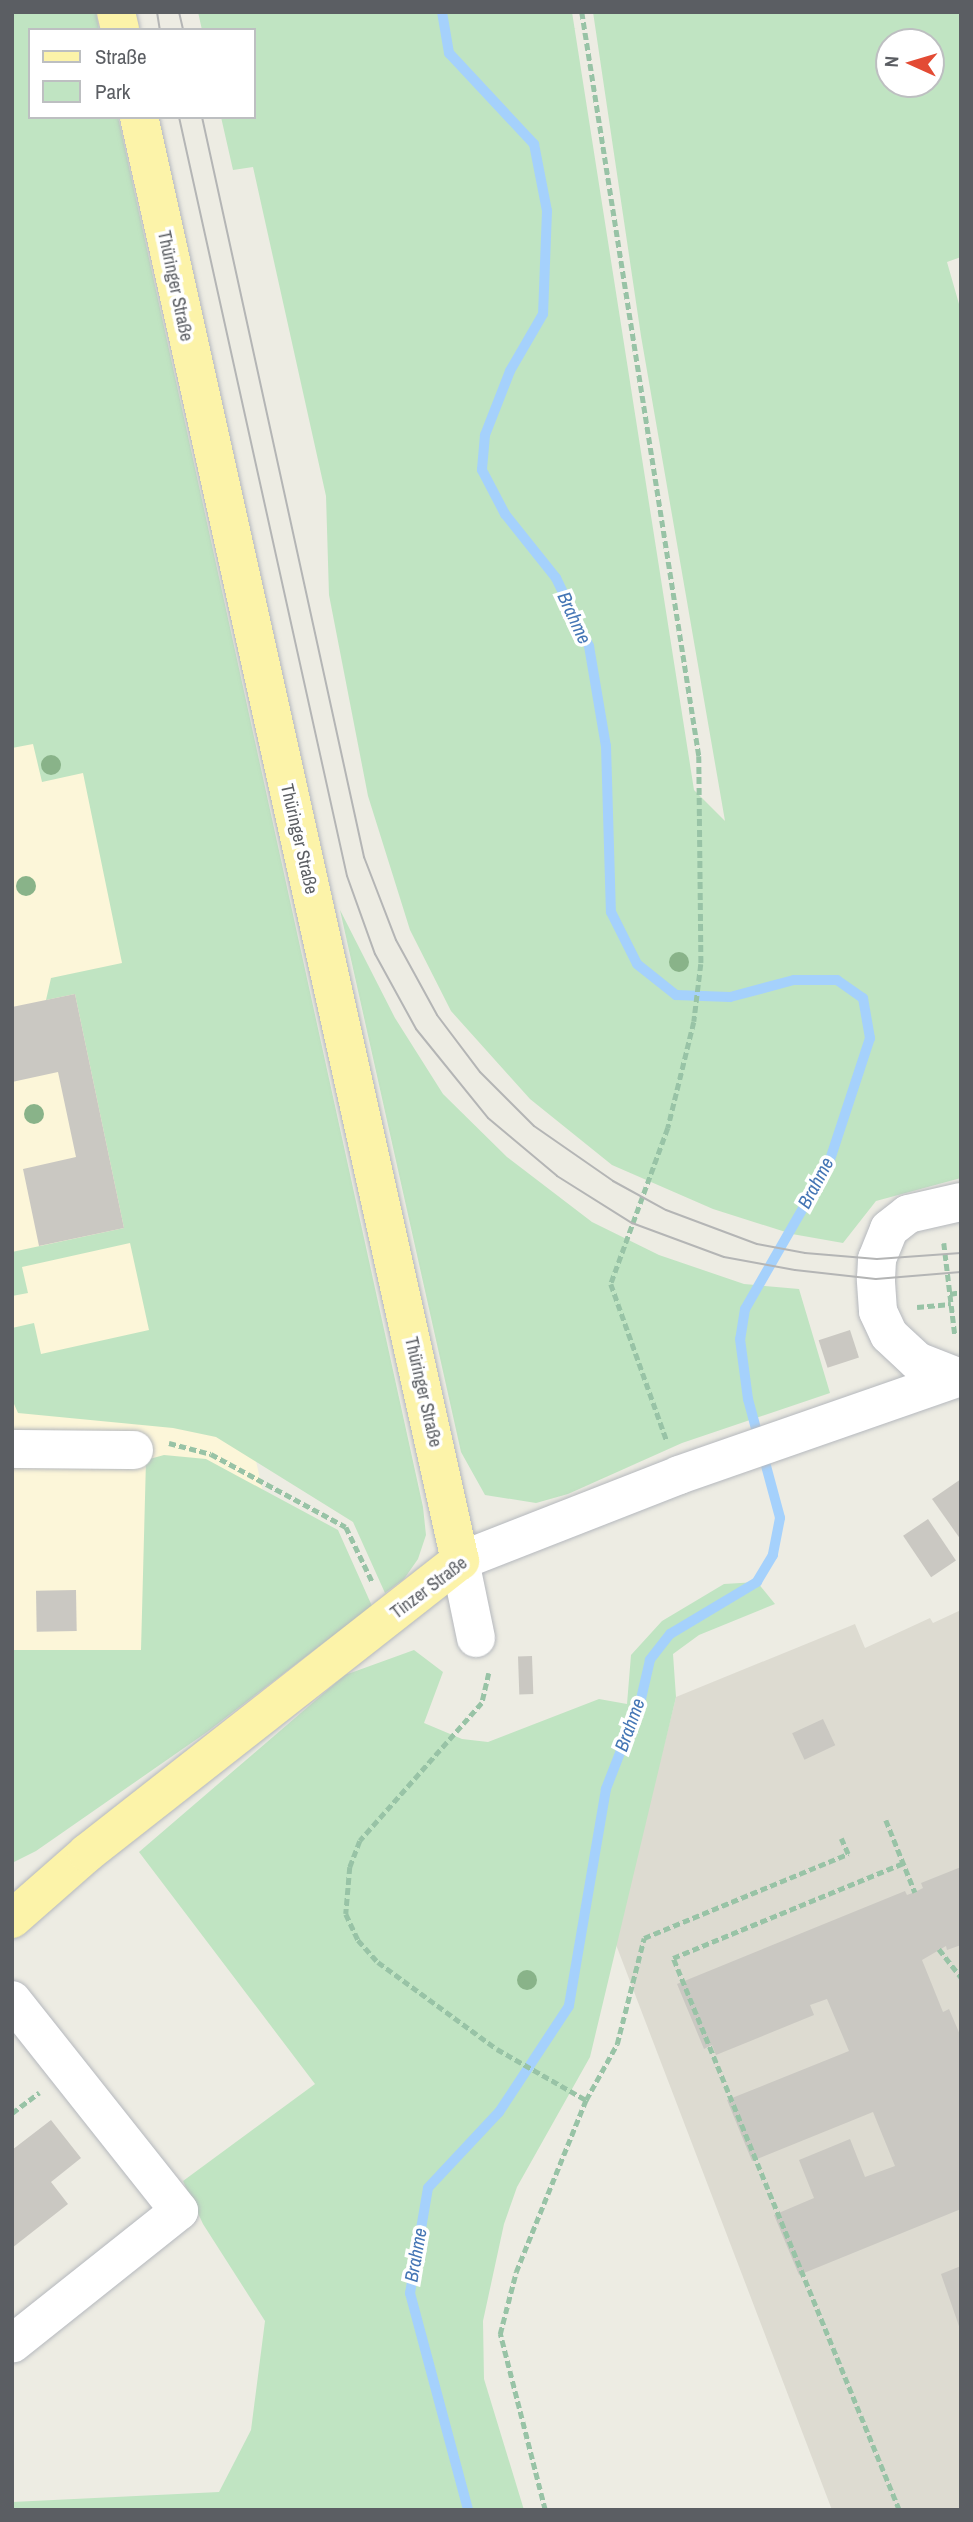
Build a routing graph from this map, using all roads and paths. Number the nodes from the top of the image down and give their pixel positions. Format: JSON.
{"nodes":[{"id":1,"x":582,"y":12,"type":"edge"},
{"id":2,"x":139,"y":119,"type":"edge"},
{"id":3,"x":950,"y":1204,"type":"edge"},
{"id":4,"x":961,"y":1292,"type":"edge"},
{"id":5,"x":950,"y":1294,"type":"junction"},
{"id":6,"x":960,"y":1377,"type":"edge"},
{"id":7,"x":12,"y":1449,"type":"edge"},
{"id":8,"x":134,"y":1450,"type":"joint"},
{"id":9,"x":679,"y":1475,"type":"junction"},
{"id":10,"x":460,"y":1560,"type":"junction"},
{"id":11,"x":389,"y":1618,"type":"junction"},
{"id":12,"x":477,"y":1638,"type":"joint"},
{"id":13,"x":886,"y":1820,"type":"dead end"},
{"id":14,"x":841,"y":1838,"type":"dead end"},
{"id":15,"x":903,"y":1863,"type":"junction"},
{"id":16,"x":915,"y":1892,"type":"dead end"},
{"id":17,"x":12,"y":1919,"type":"edge"},
{"id":18,"x":939,"y":1949,"type":"dead end"},
{"id":19,"x":960,"y":1979,"type":"edge"},
{"id":20,"x":12,"y":2000,"type":"edge"},
{"id":21,"x":586,"y":2100,"type":"junction"},
{"id":22,"x":12,"y":2344,"type":"edge"},
{"id":23,"x":545,"y":2510,"type":"edge"},
{"id":24,"x":899,"y":2510,"type":"edge"}],
"edges":[{"from":1,"to":9,"type":"path"},
{"from":2,"to":10,"type":"main road","name":"Thüringer Straße"},
{"from":3,"to":5,"type":"path"},
{"from":3,"to":6,"type":"street"},
{"from":4,"to":5,"type":"path"},
{"from":5,"to":6,"type":"path"},
{"from":6,"to":9,"type":"street","name":"Tinzer Straße"},
{"from":7,"to":8,"type":"street"},
{"from":8,"to":11,"type":"path"},
{"from":9,"to":10,"type":"street","name":"Tinzer Straße"},
{"from":10,"to":11,"type":"main road","name":"Tinzer Straße"},
{"from":10,"to":12,"type":"street"},
{"from":11,"to":17,"type":"main road","name":"Tinzer Straße"},
{"from":12,"to":21,"type":"path"},
{"from":13,"to":15,"type":"path"},
{"from":14,"to":21,"type":"path"},
{"from":15,"to":16,"type":"path"},
{"from":15,"to":24,"type":"path"},
{"from":18,"to":19,"type":"path"},
{"from":20,"to":22,"type":"street"},
{"from":21,"to":23,"type":"path"}]}
